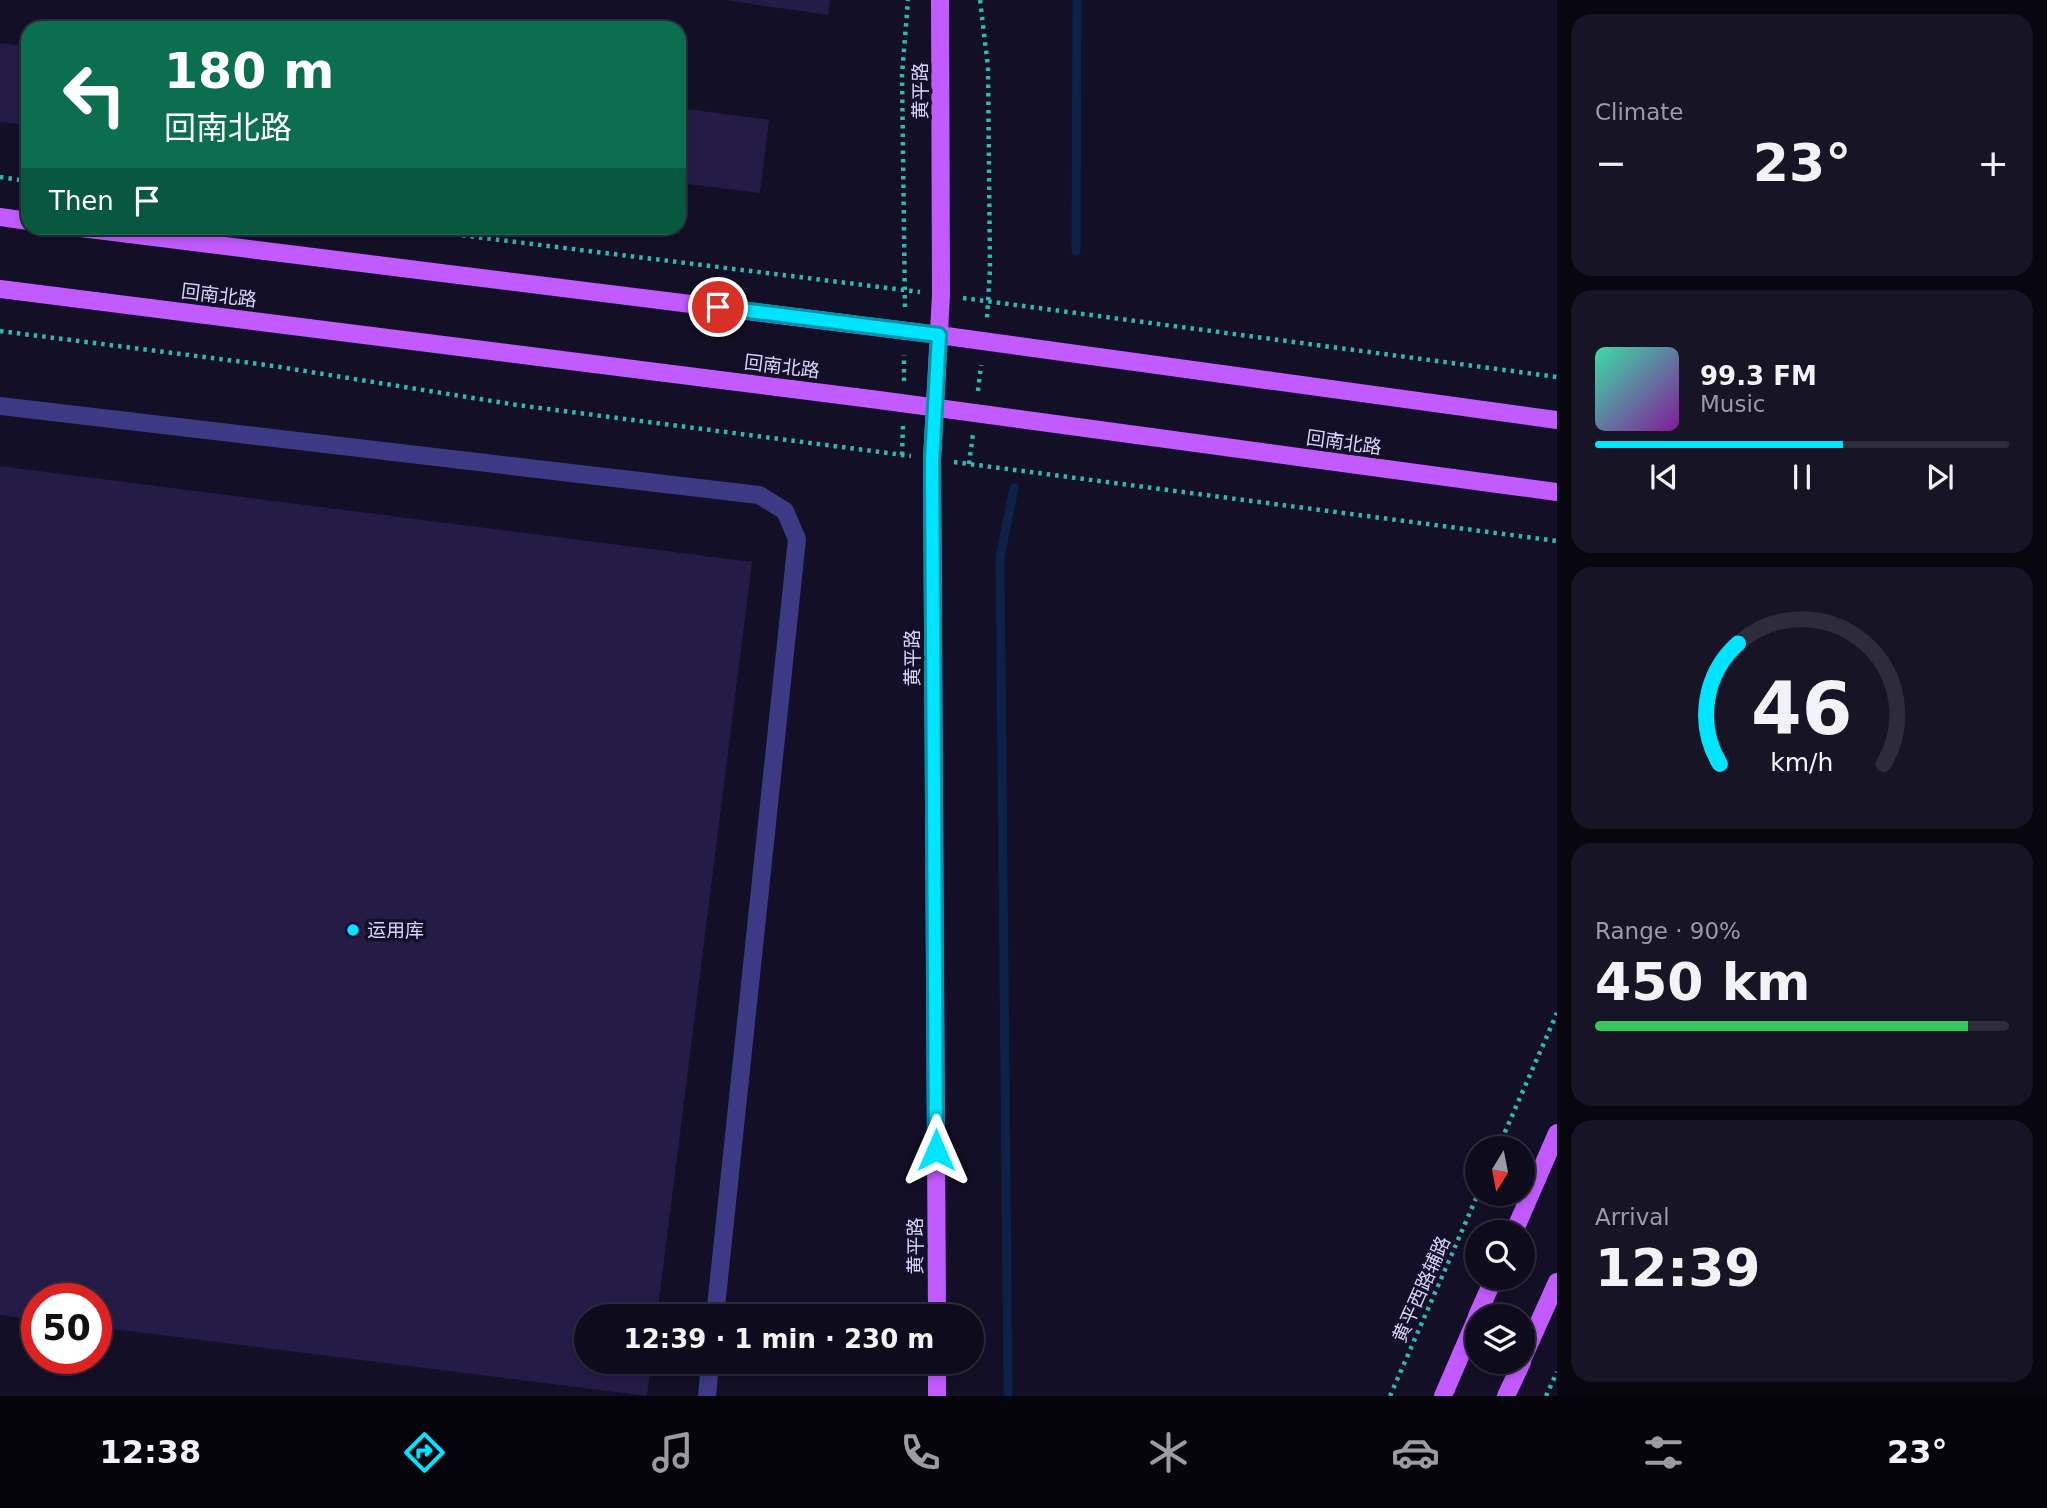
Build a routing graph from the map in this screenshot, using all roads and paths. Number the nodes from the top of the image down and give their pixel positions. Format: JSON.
{"nodes":[{"id":1,"x":908,"y":0,"type":"edge"},
{"id":2,"x":940,"y":0,"type":"edge"},
{"id":3,"x":980,"y":0,"type":"edge"},
{"id":4,"x":0,"y":177,"type":"edge"},
{"id":5,"x":21,"y":180,"type":"edge"},
{"id":6,"x":0,"y":217,"type":"edge"},
{"id":7,"x":21,"y":220,"type":"edge"},
{"id":8,"x":137,"y":235,"type":"edge"},
{"id":9,"x":459,"y":235,"type":"edge"},
{"id":10,"x":905,"y":241,"type":"dead end"},
{"id":11,"x":990,"y":248,"type":"dead end"},
{"id":12,"x":859,"y":285,"type":"dead end"},
{"id":13,"x":0,"y":289,"type":"edge"},
{"id":14,"x":1031,"y":307,"type":"dead end"},
{"id":15,"x":0,"y":331,"type":"edge"},
{"id":16,"x":939,"y":335,"type":"junction"},
{"id":17,"x":1557,"y":377,"type":"edge"},
{"id":18,"x":0,"y":406,"type":"edge"},
{"id":19,"x":934,"y":407,"type":"junction"},
{"id":20,"x":1557,"y":420,"type":"edge"},
{"id":21,"x":860,"y":450,"type":"dead end"},
{"id":22,"x":1007,"y":469,"type":"dead end"},
{"id":23,"x":1557,"y":492,"type":"edge"},
{"id":24,"x":1557,"y":541,"type":"edge"},
{"id":25,"x":1557,"y":1013,"type":"edge"},
{"id":26,"x":1557,"y":1133,"type":"edge"},
{"id":27,"x":1503,"y":1136,"type":"edge"},
{"id":28,"x":1473,"y":1206,"type":"edge"},
{"id":29,"x":1519,"y":1220,"type":"edge"},
{"id":30,"x":1557,"y":1282,"type":"edge"},
{"id":31,"x":716,"y":1304,"type":"edge"},
{"id":32,"x":937,"y":1304,"type":"edge"},
{"id":33,"x":1535,"y":1332,"type":"edge"},
{"id":34,"x":1465,"y":1345,"type":"edge"},
{"id":35,"x":1557,"y":1372,"type":"edge"},
{"id":36,"x":709,"y":1374,"type":"edge"},
{"id":37,"x":937,"y":1374,"type":"edge"},
{"id":38,"x":1516,"y":1374,"type":"edge"},
{"id":39,"x":707,"y":1396,"type":"edge"},
{"id":40,"x":937,"y":1396,"type":"edge"},
{"id":41,"x":1390,"y":1396,"type":"edge"},
{"id":42,"x":1443,"y":1396,"type":"edge"},
{"id":43,"x":1506,"y":1396,"type":"edge"},
{"id":44,"x":1546,"y":1396,"type":"edge"}],
"edges":[{"from":1,"to":10,"type":"path"},
{"from":2,"to":16,"type":"main road","name":"黄平路"},
{"from":3,"to":11,"type":"path"},
{"from":4,"to":5,"type":"path"},
{"from":6,"to":7,"type":"main road"},
{"from":8,"to":16,"type":"main road"},
{"from":9,"to":12,"type":"path"},
{"from":13,"to":19,"type":"main road","name":"回南北路"},
{"from":14,"to":17,"type":"path"},
{"from":15,"to":21,"type":"path"},
{"from":16,"to":19,"type":"main road","name":"黄平路"},
{"from":16,"to":20,"type":"main road"},
{"from":18,"to":31,"type":"lane"},
{"from":19,"to":23,"type":"main road","name":"回南北路"},
{"from":19,"to":32,"type":"main road","name":"黄平路"},
{"from":22,"to":24,"type":"path"},
{"from":25,"to":27,"type":"path"},
{"from":26,"to":29,"type":"main road"},
{"from":28,"to":41,"type":"path","name":"黄平西路辅路"},
{"from":30,"to":33,"type":"main road"},
{"from":34,"to":42,"type":"main road"},
{"from":35,"to":44,"type":"path"},
{"from":36,"to":39,"type":"lane"},
{"from":37,"to":40,"type":"main road"},
{"from":38,"to":43,"type":"main road"}]}
